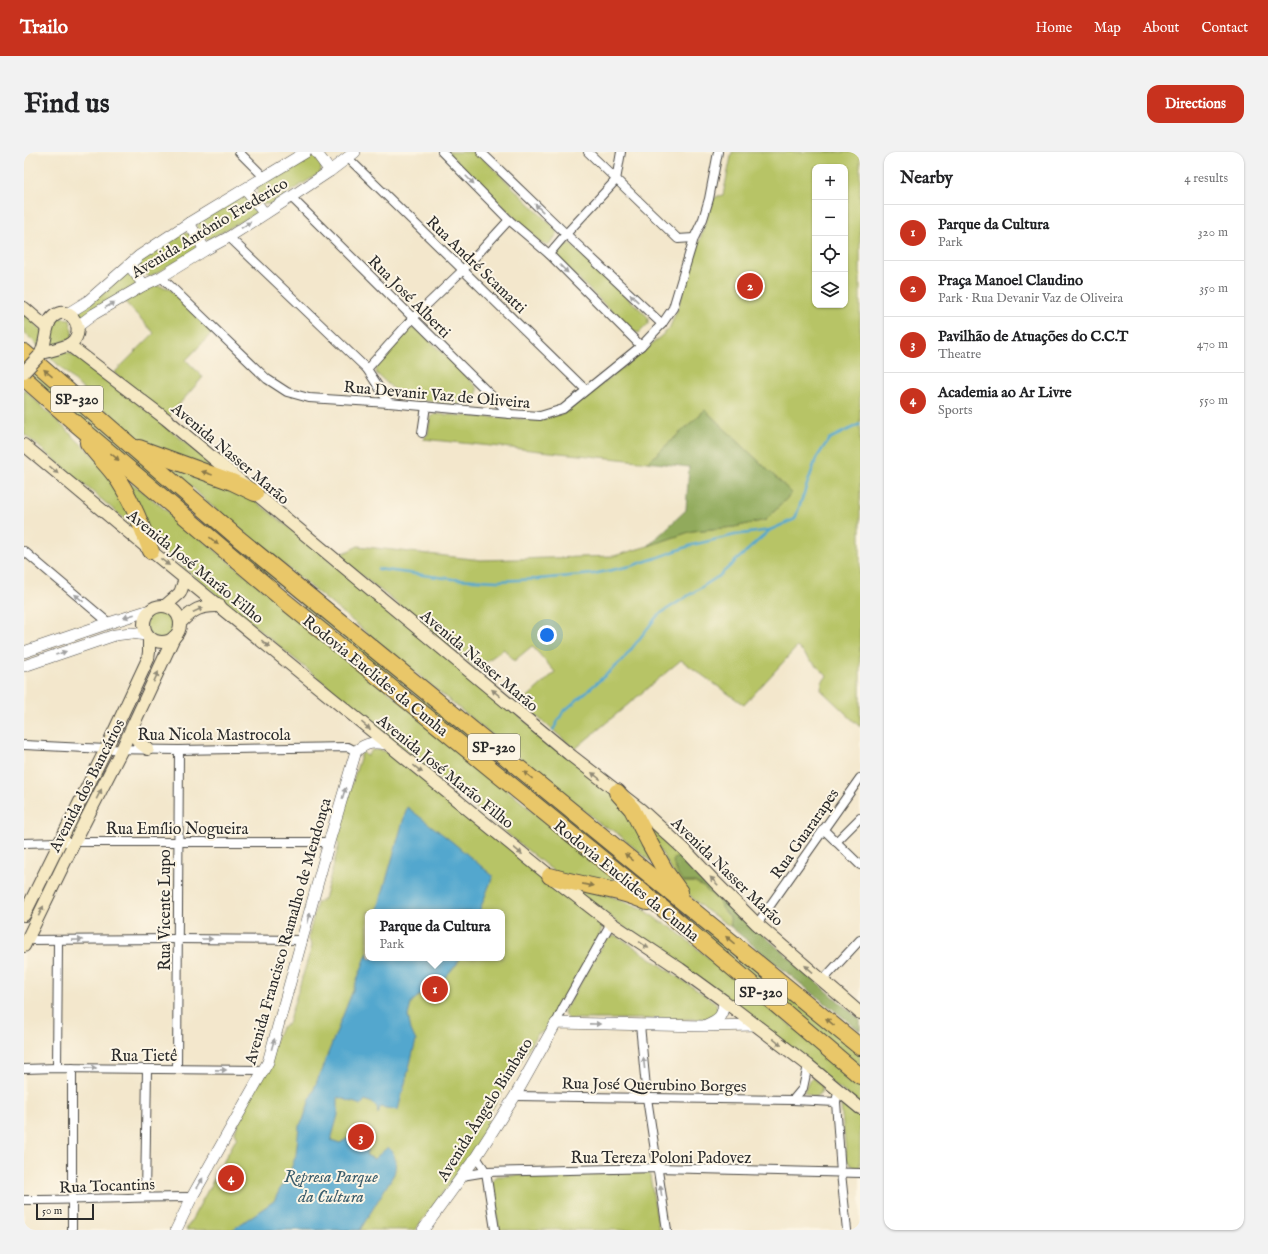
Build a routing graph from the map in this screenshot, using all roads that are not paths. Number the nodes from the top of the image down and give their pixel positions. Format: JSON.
{"nodes":[{"id":1,"x":239,"y":152,"type":"edge"},
{"id":2,"x":306,"y":152,"type":"edge"},
{"id":3,"x":316,"y":152,"type":"edge"},
{"id":4,"x":442,"y":152,"type":"edge"},
{"id":5,"x":481,"y":152,"type":"edge"},
{"id":6,"x":588,"y":152,"type":"edge"},
{"id":7,"x":621,"y":152,"type":"edge"},
{"id":8,"x":718,"y":152,"type":"edge"},
{"id":9,"x":352,"y":155,"type":"edge"},
{"id":10,"x":330,"y":171,"type":"junction"},
{"id":11,"x":264,"y":177,"type":"junction"},
{"id":12,"x":616,"y":180,"type":"junction"},
{"id":13,"x":246,"y":189,"type":"junction"},
{"id":14,"x":291,"y":197,"type":"junction"},
{"id":15,"x":264,"y":213,"type":"junction"},
{"id":16,"x":509,"y":220,"type":"junction"},
{"id":17,"x":189,"y":223,"type":"junction"},
{"id":18,"x":566,"y":234,"type":"junction"},
{"id":19,"x":229,"y":236,"type":"junction"},
{"id":20,"x":694,"y":238,"type":"junction"},
{"id":21,"x":205,"y":250,"type":"junction"},
{"id":22,"x":549,"y":254,"type":"junction"},
{"id":23,"x":129,"y":265,"type":"junction"},
{"id":24,"x":463,"y":270,"type":"junction"},
{"id":25,"x":161,"y":278,"type":"junction"},
{"id":26,"x":144,"y":285,"type":"junction"},
{"id":27,"x":24,"y":308,"type":"edge"},
{"id":28,"x":67,"y":314,"type":"junction"},
{"id":29,"x":413,"y":318,"type":"junction"},
{"id":30,"x":662,"y":324,"type":"junction"},
{"id":31,"x":78,"y":326,"type":"junction"},
{"id":32,"x":47,"y":328,"type":"junction"},
{"id":33,"x":69,"y":345,"type":"junction"},
{"id":34,"x":640,"y":346,"type":"junction"},
{"id":35,"x":35,"y":354,"type":"edge"},
{"id":36,"x":367,"y":369,"type":"junction"},
{"id":37,"x":24,"y":372,"type":"edge"},
{"id":38,"x":24,"y":378,"type":"edge"},
{"id":39,"x":586,"y":390,"type":"junction"},
{"id":40,"x":390,"y":402,"type":"junction"},
{"id":41,"x":426,"y":406,"type":"junction"},
{"id":42,"x":510,"y":414,"type":"junction"},
{"id":43,"x":75,"y":423,"type":"junction"},
{"id":44,"x":422,"y":432,"type":"dead end"},
{"id":45,"x":24,"y":445,"type":"edge"},
{"id":46,"x":130,"y":445,"type":"junction"},
{"id":47,"x":255,"y":494,"type":"junction"},
{"id":48,"x":24,"y":551,"type":"edge"},
{"id":49,"x":151,"y":551,"type":"junction"},
{"id":50,"x":185,"y":579,"type":"junction"},
{"id":51,"x":165,"y":606,"type":"junction"},
{"id":52,"x":220,"y":606,"type":"junction"},
{"id":53,"x":150,"y":610,"type":"junction"},
{"id":54,"x":109,"y":623,"type":"junction"},
{"id":55,"x":180,"y":624,"type":"junction"},
{"id":56,"x":115,"y":635,"type":"junction"},
{"id":57,"x":148,"y":636,"type":"junction"},
{"id":58,"x":174,"y":637,"type":"junction"},
{"id":59,"x":36,"y":647,"type":"junction"},
{"id":60,"x":24,"y":652,"type":"edge"},
{"id":61,"x":41,"y":660,"type":"junction"},
{"id":62,"x":24,"y":666,"type":"edge"},
{"id":63,"x":132,"y":729,"type":"junction"},
{"id":64,"x":387,"y":744,"type":"junction"},
{"id":65,"x":24,"y":745,"type":"edge"},
{"id":66,"x":106,"y":749,"type":"junction"},
{"id":67,"x":122,"y":749,"type":"junction"},
{"id":68,"x":148,"y":749,"type":"junction"},
{"id":69,"x":179,"y":750,"type":"junction"},
{"id":70,"x":356,"y":751,"type":"junction"},
{"id":71,"x":860,"y":778,"type":"edge"},
{"id":72,"x":617,"y":792,"type":"junction"},
{"id":73,"x":860,"y":818,"type":"edge"},
{"id":74,"x":823,"y":829,"type":"junction"},
{"id":75,"x":59,"y":842,"type":"junction"},
{"id":76,"x":329,"y":842,"type":"junction"},
{"id":77,"x":836,"y":842,"type":"junction"},
{"id":78,"x":24,"y":843,"type":"edge"},
{"id":79,"x":74,"y":843,"type":"junction"},
{"id":80,"x":178,"y":843,"type":"junction"},
{"id":81,"x":860,"y":865,"type":"edge"},
{"id":82,"x":550,"y":876,"type":"junction"},
{"id":83,"x":662,"y":908,"type":"junction"},
{"id":84,"x":691,"y":908,"type":"junction"},
{"id":85,"x":24,"y":915,"type":"edge"},
{"id":86,"x":611,"y":923,"type":"junction"},
{"id":87,"x":758,"y":924,"type":"junction"},
{"id":88,"x":178,"y":939,"type":"junction"},
{"id":89,"x":303,"y":940,"type":"junction"},
{"id":90,"x":860,"y":940,"type":"edge"},
{"id":91,"x":58,"y":941,"type":"junction"},
{"id":92,"x":25,"y":942,"type":"edge"},
{"id":93,"x":822,"y":980,"type":"junction"},
{"id":94,"x":724,"y":1001,"type":"junction"},
{"id":95,"x":860,"y":1013,"type":"edge"},
{"id":96,"x":556,"y":1023,"type":"junction"},
{"id":97,"x":756,"y":1025,"type":"junction"},
{"id":98,"x":640,"y":1026,"type":"junction"},
{"id":99,"x":705,"y":1026,"type":"junction"},
{"id":100,"x":860,"y":1047,"type":"edge"},
{"id":101,"x":808,"y":1065,"type":"junction"},
{"id":102,"x":57,"y":1068,"type":"junction"},
{"id":103,"x":72,"y":1068,"type":"junction"},
{"id":104,"x":24,"y":1069,"type":"edge"},
{"id":105,"x":146,"y":1069,"type":"junction"},
{"id":106,"x":177,"y":1069,"type":"junction"},
{"id":107,"x":264,"y":1070,"type":"junction"},
{"id":108,"x":860,"y":1076,"type":"edge"},
{"id":109,"x":514,"y":1096,"type":"junction"},
{"id":110,"x":837,"y":1097,"type":"junction"},
{"id":111,"x":647,"y":1098,"type":"junction"},
{"id":112,"x":793,"y":1100,"type":"junction"},
{"id":113,"x":860,"y":1108,"type":"edge"},
{"id":114,"x":476,"y":1157,"type":"junction"},
{"id":115,"x":658,"y":1168,"type":"junction"},
{"id":116,"x":486,"y":1172,"type":"junction"},
{"id":117,"x":841,"y":1173,"type":"junction"},
{"id":118,"x":860,"y":1173,"type":"edge"},
{"id":119,"x":462,"y":1176,"type":"junction"},
{"id":120,"x":145,"y":1197,"type":"junction"},
{"id":121,"x":192,"y":1197,"type":"junction"},
{"id":122,"x":24,"y":1200,"type":"edge"},
{"id":123,"x":72,"y":1200,"type":"junction"},
{"id":124,"x":72,"y":1230,"type":"edge"},
{"id":125,"x":176,"y":1230,"type":"edge"},
{"id":126,"x":423,"y":1230,"type":"edge"},
{"id":127,"x":495,"y":1230,"type":"edge"},
{"id":128,"x":667,"y":1230,"type":"edge"},
{"id":129,"x":847,"y":1230,"type":"edge"}],
"edges":[{"from":1,"to":11,"type":"street"},
{"from":2,"to":11,"type":"street","name":"Avenida Antônio Frederico"},
{"from":3,"to":10,"type":"street"},
{"from":4,"to":16,"type":"street","one_way":true},
{"from":18,"to":5,"type":"street","one_way":true},
{"from":6,"to":12,"type":"street"},
{"from":7,"to":12,"type":"street"},
{"from":8,"to":20,"type":"street","name":"Rua Devanir Vaz de Oliveira"},
{"from":9,"to":10,"type":"street","name":"Avenida Antônio Frederico"},
{"from":9,"to":24,"type":"street","name":"Rua André Scamatti"},
{"from":10,"to":14,"type":"street","name":"Avenida Antônio Frederico"},
{"from":11,"to":13,"type":"street","name":"Avenida Antônio Frederico"},
{"from":12,"to":18,"type":"street"},
{"from":12,"to":20,"type":"street"},
{"from":13,"to":15,"type":"street"},
{"from":13,"to":17,"type":"street","name":"Avenida Antônio Frederico"},
{"from":14,"to":15,"type":"street","name":"Avenida Antônio Frederico"},
{"from":14,"to":29,"type":"street","name":"Rua José Alberti"},
{"from":19,"to":15,"type":"street","name":"Avenida Antônio Frederico","one_way":true},
{"from":16,"to":22,"type":"street"},
{"from":16,"to":24,"type":"street"},
{"from":17,"to":21,"type":"street"},
{"from":17,"to":23,"type":"street","name":"Avenida Antônio Frederico"},
{"from":18,"to":22,"type":"street"},
{"from":30,"to":18,"type":"street","one_way":true},
{"from":19,"to":21,"type":"street","name":"Avenida Antônio Frederico"},
{"from":19,"to":36,"type":"street"},
{"from":20,"to":30,"type":"street","name":"Rua Devanir Vaz de Oliveira"},
{"from":21,"to":25,"type":"street","name":"Avenida Antônio Frederico"},
{"from":22,"to":34,"type":"street","one_way":true},
{"from":23,"to":26,"type":"street"},
{"from":23,"to":28,"type":"street","name":"Avenida Antônio Frederico"},
{"from":24,"to":29,"type":"street"},
{"from":24,"to":39,"type":"street","name":"Rua André Scamatti"},
{"from":25,"to":26,"type":"street","name":"Avenida Antônio Frederico"},
{"from":25,"to":40,"type":"street","name":"Rua Devanir Vaz de Oliveira"},
{"from":31,"to":26,"type":"street","name":"Avenida Antônio Frederico","one_way":true},
{"from":27,"to":32,"type":"main road"},
{"from":28,"to":31,"type":"main road"},
{"from":28,"to":32,"type":"main road","name":"Avenida Antônio Frederico"},
{"from":29,"to":36,"type":"street"},
{"from":29,"to":42,"type":"street","name":"Rua José Alberti"},
{"from":30,"to":34,"type":"street","name":"Rua Devanir Vaz de Oliveira"},
{"from":31,"to":33,"type":"main road","name":"Avenida Antônio Frederico"},
{"from":32,"to":35,"type":"main road","name":"Avenida Antônio Frederico"},
{"from":33,"to":35,"type":"main road"},
{"from":33,"to":47,"type":"main road","name":"Avenida Nasser Marão"},
{"from":34,"to":39,"type":"street","name":"Rua Devanir Vaz de Oliveira"},
{"from":35,"to":37,"type":"main road","name":"Avenida Antônio Frederico","bridge":true},
{"from":46,"to":35,"type":"highway","name":"Rodovia Euclides da Cunha","number":"SP-320","one_way":true},
{"from":36,"to":40,"type":"street"},
{"from":38,"to":43,"type":"highway","name":"Rodovia Euclides da Cunha","number":"SP-320"},
{"from":39,"to":42,"type":"street","name":"Rua Devanir Vaz de Oliveira"},
{"from":40,"to":41,"type":"street","name":"Rua Devanir Vaz de Oliveira"},
{"from":41,"to":42,"type":"street","name":"Rua Devanir Vaz de Oliveira"},
{"from":41,"to":44,"type":"street"},
{"from":43,"to":49,"type":"highway"},
{"from":43,"to":83,"type":"highway","name":"Rodovia Euclides da Cunha","number":"SP-320","one_way":true},
{"from":45,"to":49,"type":"main road","name":"Avenida José Marão Filho","one_way":true},
{"from":47,"to":46,"type":"highway","one_way":true},
{"from":84,"to":46,"type":"highway","name":"Rodovia Euclides da Cunha","number":"SP-320","one_way":true},
{"from":72,"to":47,"type":"main road","name":"Avenida Nasser Marão","one_way":true},
{"from":54,"to":48,"type":"street","one_way":true},
{"from":49,"to":50,"type":"main road","name":"Avenida José Marão Filho","one_way":true},
{"from":50,"to":51,"type":"main road"},
{"from":50,"to":52,"type":"main road","name":"Avenida José Marão Filho"},
{"from":51,"to":53,"type":"main road"},
{"from":51,"to":55,"type":"main road"},
{"from":55,"to":52,"type":"main road","one_way":true},
{"from":52,"to":64,"type":"main road","name":"Avenida José Marão Filho","one_way":true},
{"from":53,"to":54,"type":"street","one_way":true},
{"from":53,"to":57,"type":"main road"},
{"from":54,"to":56,"type":"street"},
{"from":54,"to":59,"type":"street"},
{"from":55,"to":58,"type":"main road"},
{"from":56,"to":57,"type":"street"},
{"from":61,"to":56,"type":"street","one_way":true},
{"from":57,"to":58,"type":"main road"},
{"from":57,"to":66,"type":"main road","name":"Avenida dos Bancários"},
{"from":63,"to":58,"type":"main road","name":"Avenida dos Bancários","one_way":true},
{"from":59,"to":60,"type":"street"},
{"from":59,"to":61,"type":"street"},
{"from":61,"to":62,"type":"street"},
{"from":63,"to":67,"type":"main road","name":"Avenida dos Bancários"},
{"from":63,"to":68,"type":"main road"},
{"from":64,"to":70,"type":"street"},
{"from":64,"to":82,"type":"main road","name":"Avenida José Marão Filho","one_way":true},
{"from":65,"to":66,"type":"street","name":"Rua Nicola Mastrocola"},
{"from":66,"to":67,"type":"street","name":"Rua Nicola Mastrocola"},
{"from":66,"to":75,"type":"main road","name":"Avenida dos Bancários"},
{"from":67,"to":68,"type":"street","name":"Rua Nicola Mastrocola"},
{"from":79,"to":67,"type":"main road","name":"Avenida dos Bancários","one_way":true},
{"from":68,"to":69,"type":"street","name":"Rua Nicola Mastrocola"},
{"from":69,"to":70,"type":"street","name":"Rua Nicola Mastrocola"},
{"from":69,"to":80,"type":"street","name":"Rua Vicente Lupo"},
{"from":76,"to":70,"type":"street","name":"Avenida Francisco Ramalho de Mendonça","one_way":true},
{"from":71,"to":74,"type":"street","name":"Rua Guararapes"},
{"from":72,"to":84,"type":"highway"},
{"from":87,"to":72,"type":"main road","name":"Avenida Nasser Marão","one_way":true},
{"from":73,"to":77,"type":"street"},
{"from":74,"to":77,"type":"street"},
{"from":74,"to":87,"type":"street","name":"Rua Guararapes"},
{"from":75,"to":78,"type":"street","name":"Rua Emílio Nogueira"},
{"from":75,"to":79,"type":"street","name":"Rua Emílio Nogueira"},
{"from":75,"to":85,"type":"main road","name":"Avenida dos Bancários"},
{"from":76,"to":80,"type":"street","name":"Rua Emílio Nogueira"},
{"from":89,"to":76,"type":"street","name":"Avenida Francisco Ramalho de Mendonça","one_way":true},
{"from":77,"to":81,"type":"street"},
{"from":79,"to":80,"type":"street","name":"Rua Emílio Nogueira"},
{"from":92,"to":79,"type":"main road","name":"Avenida dos Bancários","one_way":true},
{"from":80,"to":88,"type":"street","name":"Rua Vicente Lupo"},
{"from":82,"to":83,"type":"highway","one_way":true},
{"from":82,"to":86,"type":"main road","name":"Avenida José Marão Filho"},
{"from":83,"to":108,"type":"highway","name":"Rodovia Euclides da Cunha","number":"SP-320"},
{"from":100,"to":84,"type":"highway","name":"Rodovia Euclides da Cunha","number":"SP-320","one_way":true},
{"from":86,"to":94,"type":"main road","name":"Avenida José Marão Filho","one_way":true},
{"from":86,"to":96,"type":"street","name":"Avenida Ângelo Bimbato"},
{"from":93,"to":87,"type":"main road","name":"Avenida Nasser Marão","one_way":true},
{"from":88,"to":89,"type":"street","one_way":true},
{"from":91,"to":88,"type":"street","one_way":true},
{"from":88,"to":106,"type":"street","name":"Rua Vicente Lupo"},
{"from":107,"to":89,"type":"street","name":"Avenida Francisco Ramalho de Mendonça","one_way":true},
{"from":90,"to":93,"type":"street"},
{"from":91,"to":92,"type":"street"},
{"from":91,"to":102,"type":"street"},
{"from":93,"to":95,"type":"main road","name":"Avenida Nasser Marão"},
{"from":94,"to":97,"type":"main road","name":"Avenida José Marão Filho"},
{"from":94,"to":99,"type":"street"},
{"from":96,"to":98,"type":"street","one_way":true},
{"from":96,"to":109,"type":"street","name":"Avenida Ângelo Bimbato"},
{"from":97,"to":99,"type":"street"},
{"from":97,"to":101,"type":"main road","name":"Avenida José Marão Filho","one_way":true},
{"from":98,"to":99,"type":"street"},
{"from":111,"to":98,"type":"street","one_way":true},
{"from":101,"to":110,"type":"main road","name":"Avenida José Marão Filho"},
{"from":101,"to":112,"type":"street"},
{"from":102,"to":103,"type":"street","name":"Rua Tietê"},
{"from":102,"to":104,"type":"street","name":"Rua Tietê"},
{"from":103,"to":105,"type":"street","name":"Rua Tietê","one_way":true},
{"from":103,"to":123,"type":"street"},
{"from":105,"to":106,"type":"street","name":"Rua Tietê"},
{"from":105,"to":120,"type":"street"},
{"from":106,"to":107,"type":"street","name":"Rua Tietê","one_way":true},
{"from":121,"to":107,"type":"street","name":"Avenida Francisco Ramalho de Mendonça","one_way":true},
{"from":109,"to":111,"type":"street","name":"Rua José Querubino Borges"},
{"from":109,"to":114,"type":"street","name":"Avenida Ângelo Bimbato"},
{"from":110,"to":112,"type":"street","name":"Rua José Querubino Borges"},
{"from":110,"to":113,"type":"main road","name":"Avenida José Marão Filho"},
{"from":110,"to":117,"type":"street"},
{"from":111,"to":112,"type":"street","name":"Rua José Querubino Borges"},
{"from":111,"to":115,"type":"street"},
{"from":114,"to":116,"type":"street"},
{"from":114,"to":119,"type":"street","name":"Avenida Ângelo Bimbato"},
{"from":115,"to":116,"type":"street","name":"Rua Tereza Poloni Padovez"},
{"from":115,"to":117,"type":"street","name":"Rua Tereza Poloni Padovez"},
{"from":128,"to":115,"type":"street","one_way":true},
{"from":116,"to":119,"type":"street","name":"Rua Tereza Poloni Padovez"},
{"from":116,"to":127,"type":"street"},
{"from":117,"to":118,"type":"street","name":"Rua Tereza Poloni Padovez"},
{"from":117,"to":129,"type":"street"},
{"from":119,"to":126,"type":"street","name":"Avenida Ângelo Bimbato"},
{"from":120,"to":121,"type":"street","name":"Rua Tocantins"},
{"from":120,"to":123,"type":"street","name":"Rua Tocantins"},
{"from":121,"to":125,"type":"street","name":"Avenida Francisco Ramalho de Mendonça"},
{"from":122,"to":123,"type":"street","name":"Rua Tocantins"},
{"from":123,"to":124,"type":"street"}]}
